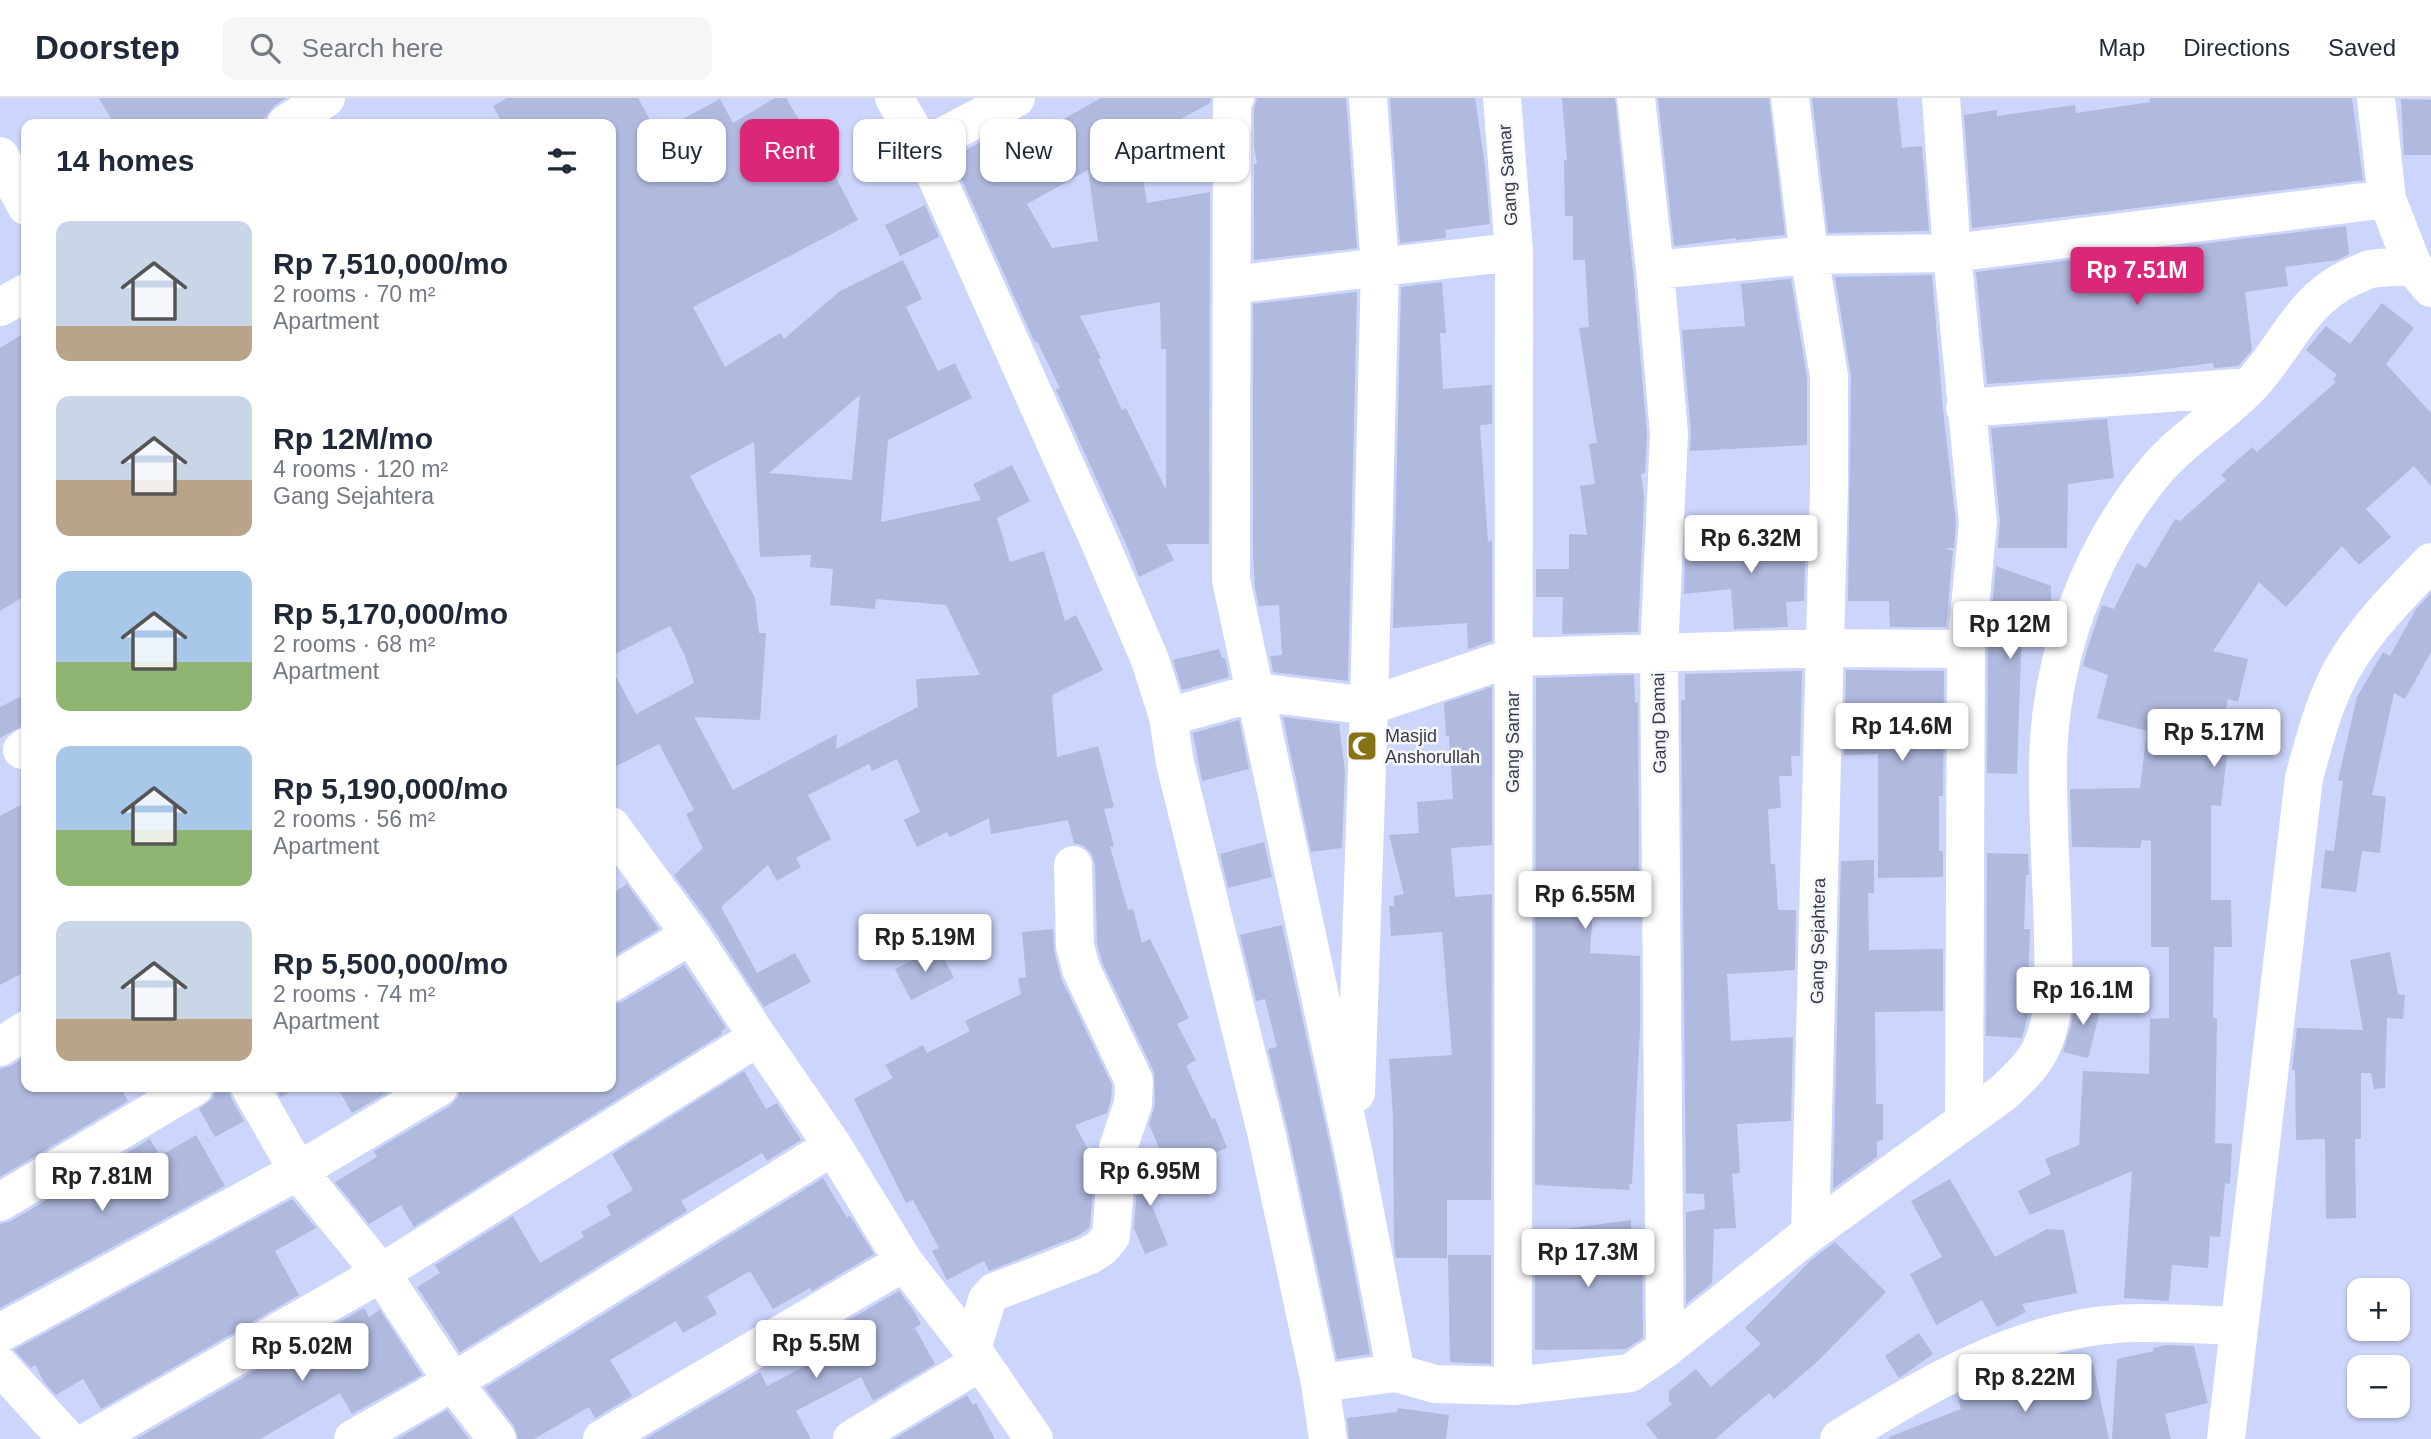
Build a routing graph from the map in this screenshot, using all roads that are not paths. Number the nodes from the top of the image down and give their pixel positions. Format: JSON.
{"nodes":[{"id":1,"x":326,"y":98,"type":"edge"},
{"id":2,"x":894,"y":98,"type":"edge"},
{"id":3,"x":1016,"y":98,"type":"edge"},
{"id":4,"x":1235,"y":98,"type":"edge"},
{"id":5,"x":1368,"y":98,"type":"edge"},
{"id":6,"x":1502,"y":98,"type":"edge"},
{"id":7,"x":1636,"y":98,"type":"edge"},
{"id":8,"x":1790,"y":98,"type":"edge"},
{"id":9,"x":1941,"y":98,"type":"edge"},
{"id":10,"x":2376,"y":98,"type":"edge"},
{"id":11,"x":294,"y":119,"type":"edge"},
{"id":12,"x":906,"y":119,"type":"edge"},
{"id":13,"x":966,"y":124,"type":"edge"},
{"id":14,"x":0,"y":156,"type":"edge"},
{"id":15,"x":939,"y":182,"type":"edge"},
{"id":16,"x":21,"y":196,"type":"edge"},
{"id":17,"x":2387,"y":199,"type":"junction"},
{"id":18,"x":1514,"y":252,"type":"junction"},
{"id":19,"x":1952,"y":253,"type":"junction"},
{"id":20,"x":1809,"y":255,"type":"junction"},
{"id":21,"x":1380,"y":267,"type":"junction"},
{"id":22,"x":1655,"y":270,"type":"junction"},
{"id":23,"x":2422,"y":277,"type":"edge"},
{"id":24,"x":1232,"y":285,"type":"junction"},
{"id":25,"x":21,"y":296,"type":"edge"},
{"id":26,"x":0,"y":307,"type":"edge"},
{"id":27,"x":2249,"y":387,"type":"junction"},
{"id":28,"x":1965,"y":408,"type":"junction"},
{"id":29,"x":2431,"y":562,"type":"edge"},
{"id":30,"x":1826,"y":648,"type":"junction"},
{"id":31,"x":1966,"y":649,"type":"junction"},
{"id":32,"x":1658,"y":652,"type":"junction"},
{"id":33,"x":1513,"y":657,"type":"junction"},
{"id":34,"x":1257,"y":692,"type":"junction"},
{"id":35,"x":1369,"y":706,"type":"junction"},
{"id":36,"x":1168,"y":717,"type":"junction"},
{"id":37,"x":616,"y":833,"type":"edge"},
{"id":38,"x":1073,"y":865,"type":"dead end"},
{"id":39,"x":691,"y":935,"type":"junction"},
{"id":40,"x":616,"y":981,"type":"edge"},
{"id":41,"x":21,"y":1033,"type":"edge"},
{"id":42,"x":758,"y":1037,"type":"junction"},
{"id":43,"x":0,"y":1047,"type":"edge"},
{"id":44,"x":186,"y":1092,"type":"edge"},
{"id":45,"x":253,"y":1092,"type":"edge"},
{"id":46,"x":431,"y":1092,"type":"edge"},
{"id":47,"x":1964,"y":1122,"type":"junction"},
{"id":48,"x":834,"y":1146,"type":"junction"},
{"id":49,"x":1354,"y":1155,"type":"junction"},
{"id":50,"x":298,"y":1171,"type":"junction"},
{"id":51,"x":0,"y":1202,"type":"edge"},
{"id":52,"x":1810,"y":1233,"type":"junction"},
{"id":53,"x":904,"y":1262,"type":"junction"},
{"id":54,"x":381,"y":1273,"type":"junction"},
{"id":55,"x":2239,"y":1326,"type":"junction"},
{"id":56,"x":0,"y":1333,"type":"edge"},
{"id":57,"x":1665,"y":1349,"type":"junction"},
{"id":58,"x":976,"y":1356,"type":"junction"},
{"id":59,"x":0,"y":1366,"type":"edge"},
{"id":60,"x":1396,"y":1373,"type":"junction"},
{"id":61,"x":453,"y":1382,"type":"junction"},
{"id":62,"x":1320,"y":1383,"type":"junction"},
{"id":63,"x":1513,"y":1386,"type":"junction"},
{"id":64,"x":67,"y":1439,"type":"edge"},
{"id":65,"x":92,"y":1439,"type":"edge"},
{"id":66,"x":353,"y":1439,"type":"edge"},
{"id":67,"x":497,"y":1439,"type":"edge"},
{"id":68,"x":602,"y":1439,"type":"edge"},
{"id":69,"x":852,"y":1439,"type":"edge"},
{"id":70,"x":1034,"y":1439,"type":"edge"},
{"id":71,"x":1328,"y":1439,"type":"edge"},
{"id":72,"x":1839,"y":1439,"type":"edge"},
{"id":73,"x":2226,"y":1439,"type":"edge"}],
"edges":[{"from":1,"to":11,"type":"street"},
{"from":2,"to":12,"type":"street"},
{"from":3,"to":13,"type":"street"},
{"from":4,"to":24,"type":"street"},
{"from":5,"to":21,"type":"street"},
{"from":6,"to":18,"type":"street","name":"Gang Samar"},
{"from":7,"to":22,"type":"street","name":"Gang Damai"},
{"from":8,"to":20,"type":"street","name":"Gang Sejahtera"},
{"from":9,"to":19,"type":"street"},
{"from":10,"to":17,"type":"street"},
{"from":14,"to":16,"type":"street"},
{"from":15,"to":36,"type":"street"},
{"from":17,"to":19,"type":"street"},
{"from":17,"to":23,"type":"street"},
{"from":18,"to":21,"type":"street"},
{"from":18,"to":33,"type":"street","name":"Gang Samar"},
{"from":19,"to":20,"type":"street"},
{"from":19,"to":28,"type":"street"},
{"from":20,"to":22,"type":"street"},
{"from":20,"to":30,"type":"street","name":"Gang Sejahtera"},
{"from":21,"to":24,"type":"street"},
{"from":21,"to":35,"type":"street"},
{"from":22,"to":32,"type":"street","name":"Gang Damai"},
{"from":23,"to":27,"type":"street"},
{"from":24,"to":34,"type":"street"},
{"from":25,"to":26,"type":"street"},
{"from":27,"to":28,"type":"street"},
{"from":27,"to":47,"type":"street"},
{"from":28,"to":31,"type":"street"},
{"from":29,"to":55,"type":"street"},
{"from":30,"to":31,"type":"street"},
{"from":30,"to":32,"type":"street"},
{"from":30,"to":52,"type":"street","name":"Gang Sejahtera"},
{"from":31,"to":47,"type":"street"},
{"from":32,"to":33,"type":"street"},
{"from":32,"to":57,"type":"street","name":"Gang Damai"},
{"from":33,"to":35,"type":"street"},
{"from":33,"to":63,"type":"street","name":"Gang Samar"},
{"from":34,"to":35,"type":"street"},
{"from":34,"to":36,"type":"street"},
{"from":34,"to":49,"type":"street"},
{"from":35,"to":49,"type":"street"},
{"from":36,"to":62,"type":"street"},
{"from":37,"to":39,"type":"street"},
{"from":38,"to":58,"type":"street"},
{"from":39,"to":40,"type":"street"},
{"from":39,"to":42,"type":"street"},
{"from":41,"to":43,"type":"street"},
{"from":42,"to":48,"type":"street"},
{"from":42,"to":54,"type":"street"},
{"from":44,"to":51,"type":"street"},
{"from":45,"to":50,"type":"street"},
{"from":46,"to":50,"type":"street"},
{"from":47,"to":52,"type":"street"},
{"from":48,"to":53,"type":"street"},
{"from":48,"to":61,"type":"street"},
{"from":49,"to":60,"type":"street"},
{"from":50,"to":54,"type":"street"},
{"from":50,"to":56,"type":"street"},
{"from":52,"to":57,"type":"street"},
{"from":53,"to":58,"type":"street"},
{"from":53,"to":68,"type":"street"},
{"from":54,"to":61,"type":"street"},
{"from":54,"to":65,"type":"street"},
{"from":55,"to":72,"type":"street"},
{"from":55,"to":73,"type":"street"},
{"from":57,"to":63,"type":"street"},
{"from":58,"to":69,"type":"street"},
{"from":58,"to":70,"type":"street"},
{"from":59,"to":64,"type":"street"},
{"from":60,"to":62,"type":"street"},
{"from":60,"to":63,"type":"street"},
{"from":61,"to":66,"type":"street"},
{"from":61,"to":67,"type":"street"},
{"from":62,"to":71,"type":"street"}]}
